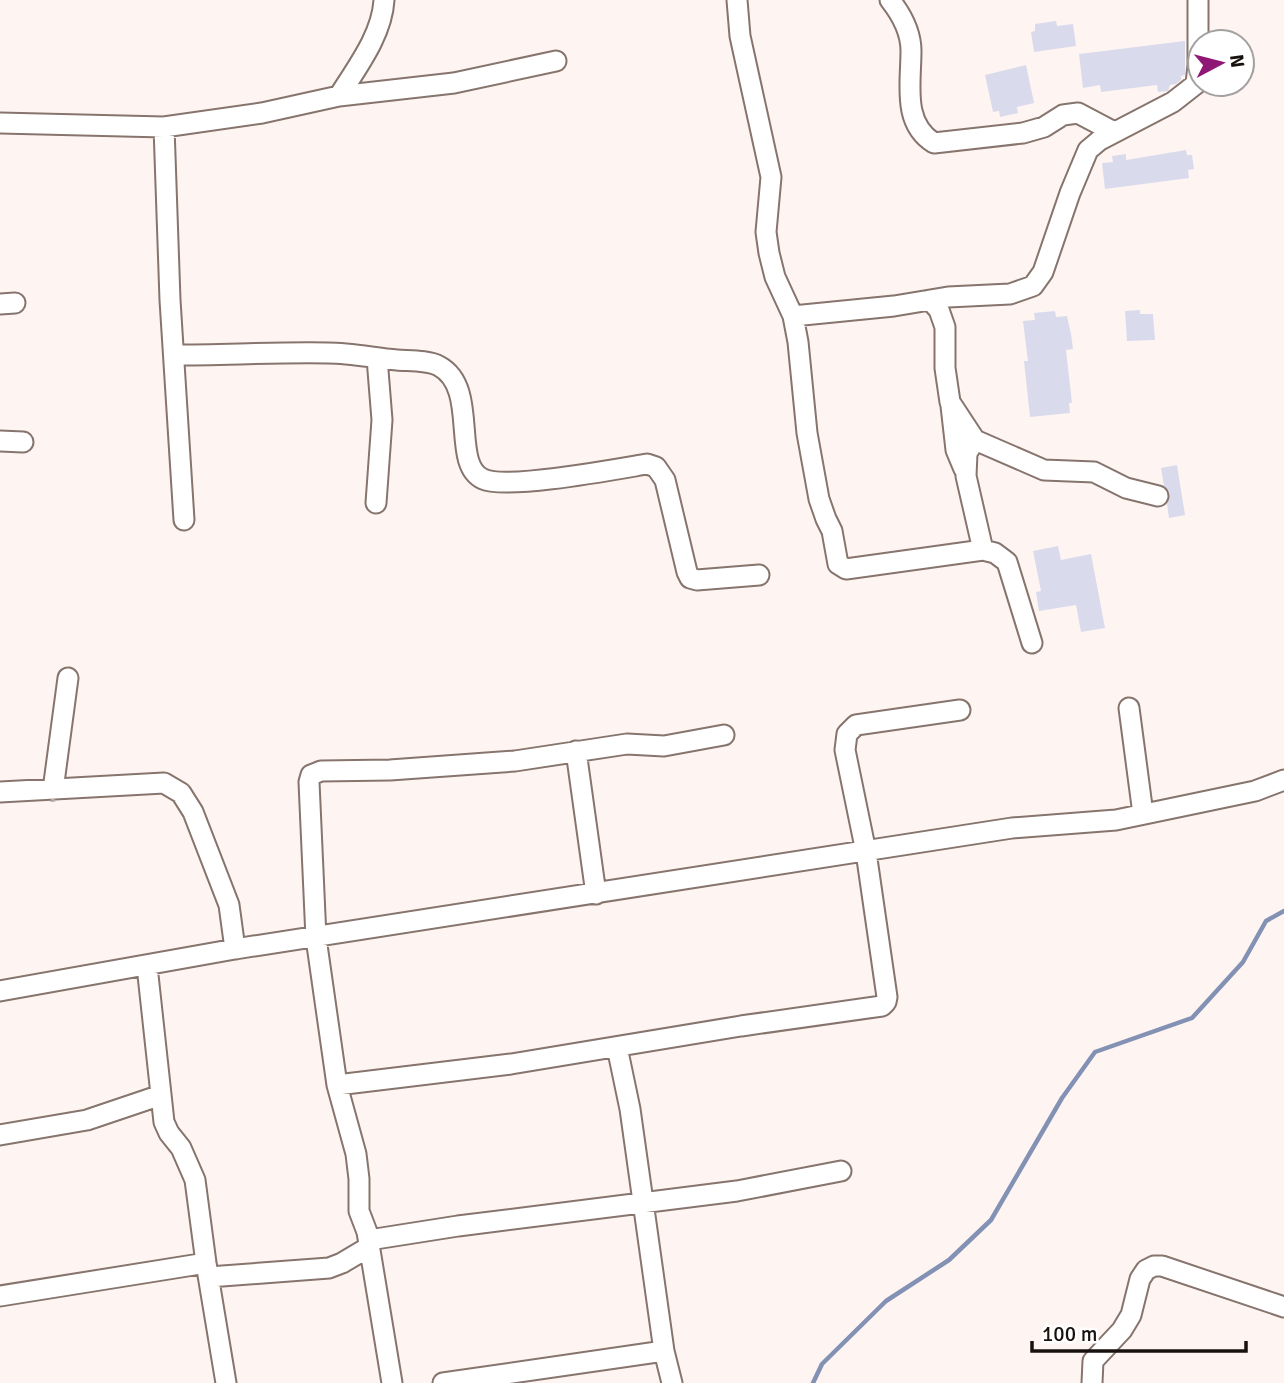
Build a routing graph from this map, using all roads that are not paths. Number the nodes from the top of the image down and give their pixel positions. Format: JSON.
{"nodes":[{"id":1,"x":384,"y":0,"type":"edge"},
{"id":2,"x":737,"y":0,"type":"edge"},
{"id":3,"x":890,"y":0,"type":"edge"},
{"id":4,"x":1198,"y":0,"type":"edge"},
{"id":5,"x":556,"y":61,"type":"dead end"},
{"id":6,"x":339,"y":96,"type":"junction"},
{"id":7,"x":0,"y":123,"type":"edge"},
{"id":8,"x":164,"y":127,"type":"junction"},
{"id":9,"x":1114,"y":132,"type":"junction"},
{"id":10,"x":930,"y":300,"type":"junction"},
{"id":11,"x":793,"y":316,"type":"junction"},
{"id":12,"x":174,"y":355,"type":"junction"},
{"id":13,"x":377,"y":358,"type":"junction"},
{"id":14,"x":950,"y":402,"type":"junction"},
{"id":15,"x":975,"y":440,"type":"junction"},
{"id":16,"x":0,"y":441,"type":"edge"},
{"id":17,"x":23,"y":442,"type":"dead end"},
{"id":18,"x":967,"y":476,"type":"junction"},
{"id":19,"x":1158,"y":496,"type":"dead end"},
{"id":20,"x":376,"y":503,"type":"dead end"},
{"id":21,"x":184,"y":520,"type":"dead end"},
{"id":22,"x":982,"y":550,"type":"junction"},
{"id":23,"x":759,"y":575,"type":"dead end"},
{"id":24,"x":1032,"y":643,"type":"dead end"},
{"id":25,"x":68,"y":678,"type":"dead end"},
{"id":26,"x":1129,"y":708,"type":"dead end"},
{"id":27,"x":960,"y":710,"type":"dead end"},
{"id":28,"x":724,"y":735,"type":"dead end"},
{"id":29,"x":576,"y":751,"type":"junction"},
{"id":30,"x":1284,"y":780,"type":"edge"},
{"id":31,"x":52,"y":790,"type":"junction"},
{"id":32,"x":0,"y":792,"type":"edge"},
{"id":33,"x":1143,"y":814,"type":"junction"},
{"id":34,"x":866,"y":852,"type":"junction"},
{"id":35,"x":596,"y":894,"type":"junction"},
{"id":36,"x":316,"y":938,"type":"junction"},
{"id":37,"x":235,"y":949,"type":"junction"},
{"id":38,"x":147,"y":966,"type":"junction"},
{"id":39,"x":0,"y":991,"type":"edge"},
{"id":40,"x":617,"y":1047,"type":"junction"},
{"id":41,"x":337,"y":1085,"type":"junction"},
{"id":42,"x":161,"y":1094,"type":"junction"},
{"id":43,"x":0,"y":1135,"type":"edge"},
{"id":44,"x":841,"y":1171,"type":"dead end"},
{"id":45,"x":643,"y":1203,"type":"junction"},
{"id":46,"x":369,"y":1244,"type":"junction"},
{"id":47,"x":207,"y":1270,"type":"junction"},
{"id":48,"x":0,"y":1296,"type":"edge"},
{"id":49,"x":1284,"y":1307,"type":"edge"},
{"id":50,"x":664,"y":1351,"type":"junction"},
{"id":51,"x":226,"y":1383,"type":"edge"},
{"id":52,"x":392,"y":1383,"type":"edge"},
{"id":53,"x":443,"y":1383,"type":"edge"},
{"id":54,"x":673,"y":1383,"type":"edge"},
{"id":55,"x":1092,"y":1383,"type":"edge"}],
"edges":[{"from":1,"to":6,"type":"street"},
{"from":2,"to":11,"type":"street"},
{"from":3,"to":9,"type":"street"},
{"from":4,"to":9,"type":"street"},
{"from":5,"to":6,"type":"street"},
{"from":6,"to":8,"type":"street"},
{"from":7,"to":8,"type":"street"},
{"from":8,"to":12,"type":"street"},
{"from":9,"to":10,"type":"street"},
{"from":10,"to":11,"type":"street"},
{"from":10,"to":14,"type":"street"},
{"from":11,"to":22,"type":"street"},
{"from":12,"to":13,"type":"street"},
{"from":12,"to":21,"type":"street"},
{"from":13,"to":20,"type":"street"},
{"from":13,"to":23,"type":"street"},
{"from":14,"to":15,"type":"street"},
{"from":14,"to":18,"type":"street"},
{"from":15,"to":18,"type":"street"},
{"from":15,"to":19,"type":"street"},
{"from":16,"to":17,"type":"street"},
{"from":18,"to":22,"type":"street"},
{"from":22,"to":24,"type":"street"},
{"from":25,"to":31,"type":"street"},
{"from":26,"to":33,"type":"street"},
{"from":27,"to":34,"type":"street"},
{"from":28,"to":29,"type":"street"},
{"from":29,"to":35,"type":"street"},
{"from":29,"to":36,"type":"street"},
{"from":30,"to":33,"type":"street"},
{"from":31,"to":32,"type":"street"},
{"from":31,"to":37,"type":"street"},
{"from":33,"to":34,"type":"street"},
{"from":34,"to":35,"type":"street"},
{"from":34,"to":40,"type":"street"},
{"from":35,"to":36,"type":"street"},
{"from":36,"to":37,"type":"street"},
{"from":36,"to":41,"type":"street"},
{"from":37,"to":38,"type":"street"},
{"from":38,"to":39,"type":"street"},
{"from":38,"to":42,"type":"street"},
{"from":40,"to":41,"type":"street"},
{"from":40,"to":45,"type":"street"},
{"from":41,"to":46,"type":"street"},
{"from":42,"to":43,"type":"street"},
{"from":42,"to":47,"type":"street"},
{"from":44,"to":45,"type":"street"},
{"from":45,"to":46,"type":"street"},
{"from":45,"to":50,"type":"street"},
{"from":46,"to":47,"type":"street"},
{"from":46,"to":52,"type":"street"},
{"from":47,"to":48,"type":"street"},
{"from":47,"to":51,"type":"street"},
{"from":49,"to":55,"type":"street"},
{"from":50,"to":53,"type":"street"},
{"from":50,"to":54,"type":"street"}]}
